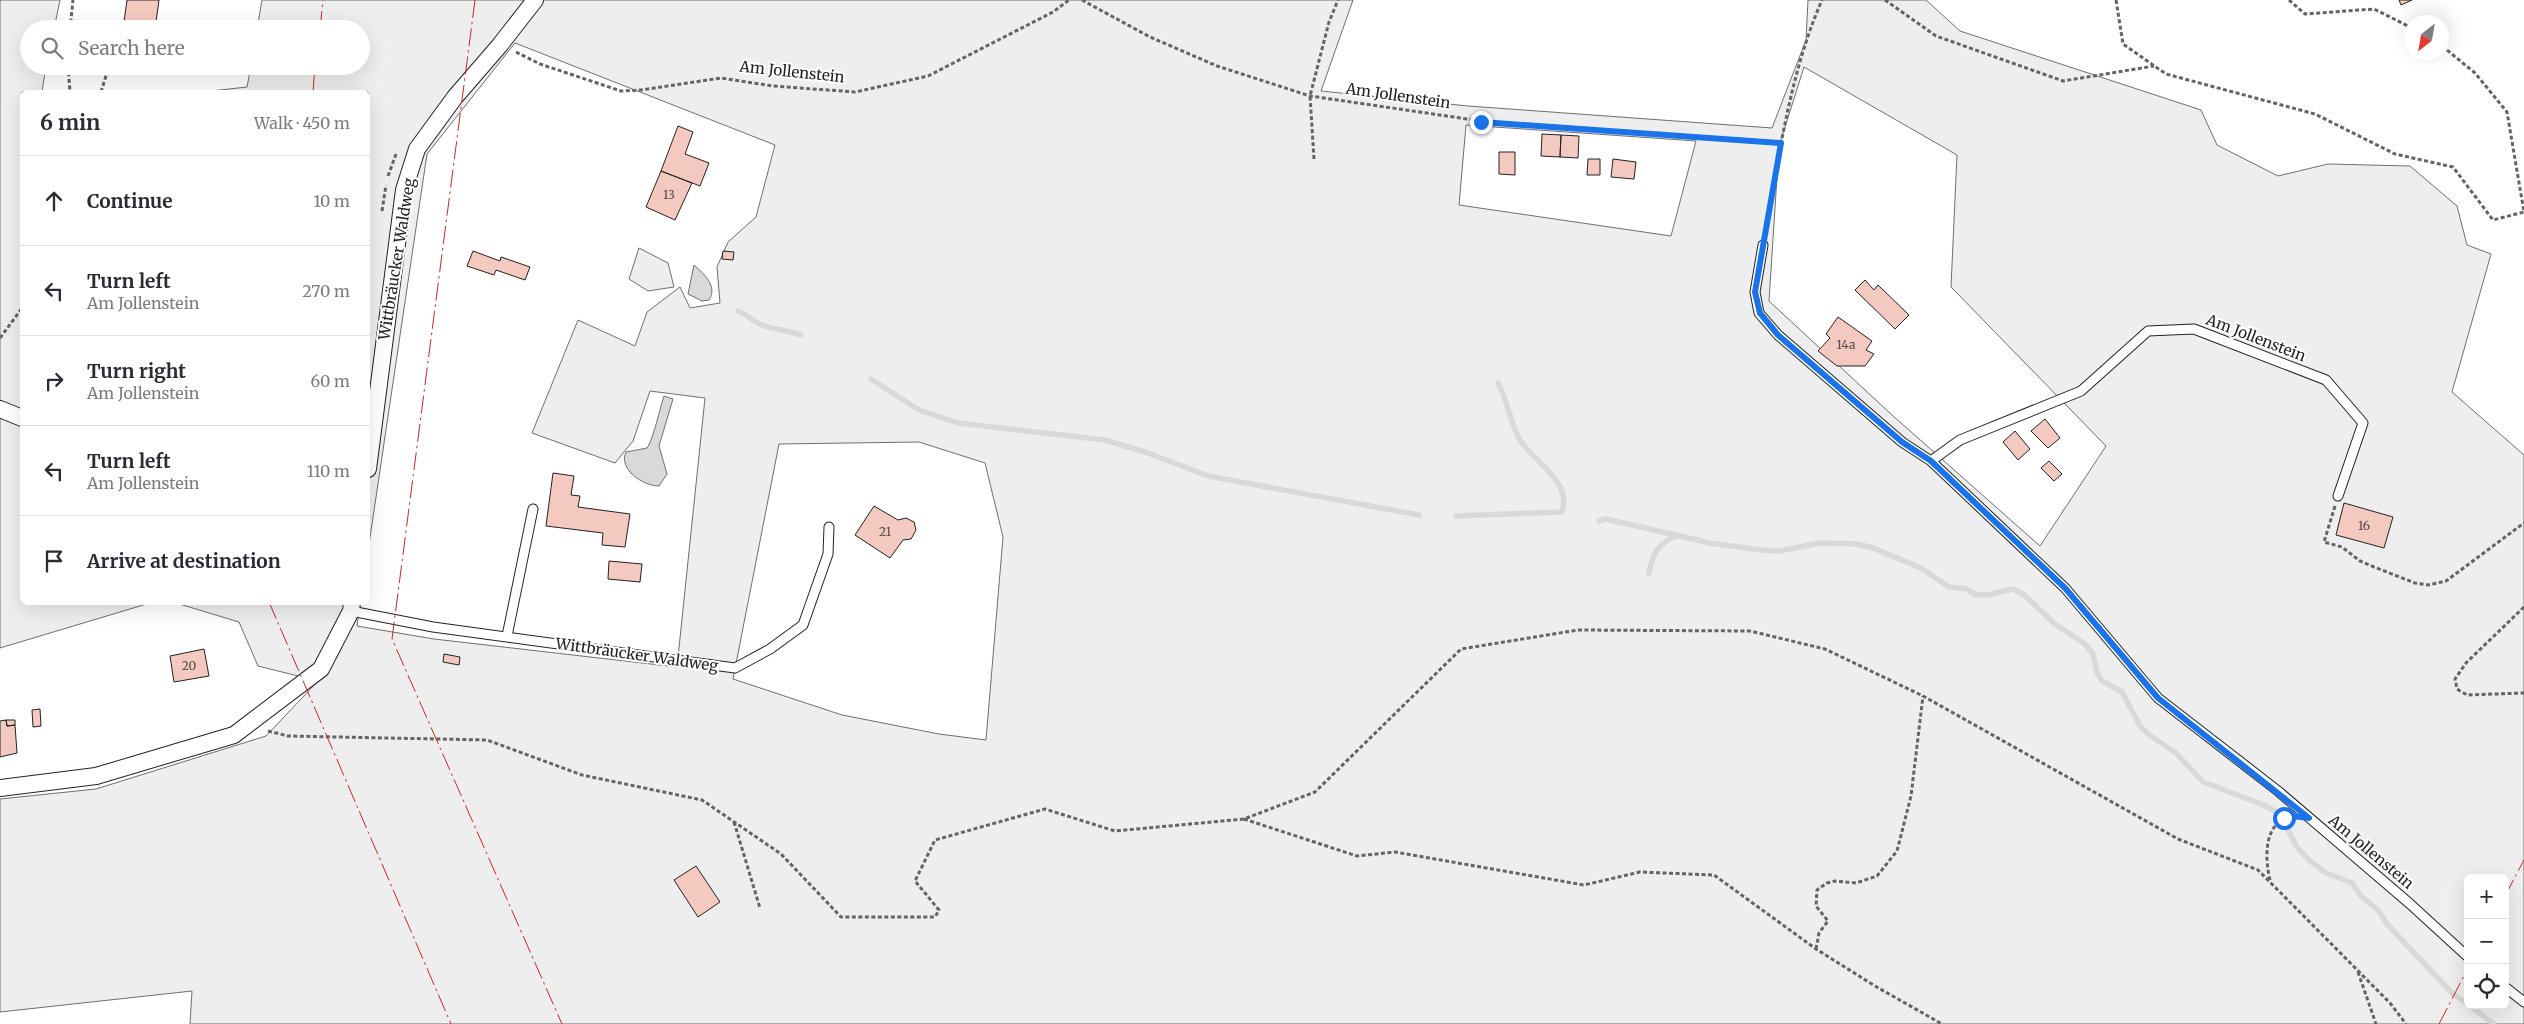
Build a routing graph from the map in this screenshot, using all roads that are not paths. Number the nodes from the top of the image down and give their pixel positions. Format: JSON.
{"nodes":[{"id":1,"x":535,"y":0,"type":"edge"},
{"id":2,"x":1763,"y":245,"type":"road end"},
{"id":3,"x":0,"y":409,"type":"edge"},
{"id":4,"x":20,"y":417,"type":"edge"},
{"id":5,"x":370,"y":454,"type":"edge"},
{"id":6,"x":1931,"y":461,"type":"junction"},
{"id":7,"x":2338,"y":496,"type":"road end"},
{"id":8,"x":533,"y":509,"type":"dead end"},
{"id":9,"x":830,"y":527,"type":"dead end"},
{"id":10,"x":351,"y":607,"type":"edge"},
{"id":11,"x":507,"y":636,"type":"junction"},
{"id":12,"x":0,"y":788,"type":"edge"},
{"id":13,"x":2464,"y":953,"type":"edge"},
{"id":14,"x":2509,"y":990,"type":"edge"},
{"id":15,"x":2524,"y":1002,"type":"edge"}],
"edges":[{"from":1,"to":5,"type":"street","name":"Wittbräucker Waldweg"},
{"from":2,"to":6,"type":"lane","name":"Am Jollenstein"},
{"from":3,"to":4,"type":"street"},
{"from":6,"to":7,"type":"lane","name":"Am Jollenstein"},
{"from":6,"to":13,"type":"lane","name":"Am Jollenstein"},
{"from":8,"to":11,"type":"lane"},
{"from":9,"to":11,"type":"lane","name":"Wittbräucker Waldweg"},
{"from":10,"to":11,"type":"lane","name":"Wittbräucker Waldweg"},
{"from":10,"to":12,"type":"street","name":"Wittbräucker Waldweg"},
{"from":14,"to":15,"type":"lane"}]}
